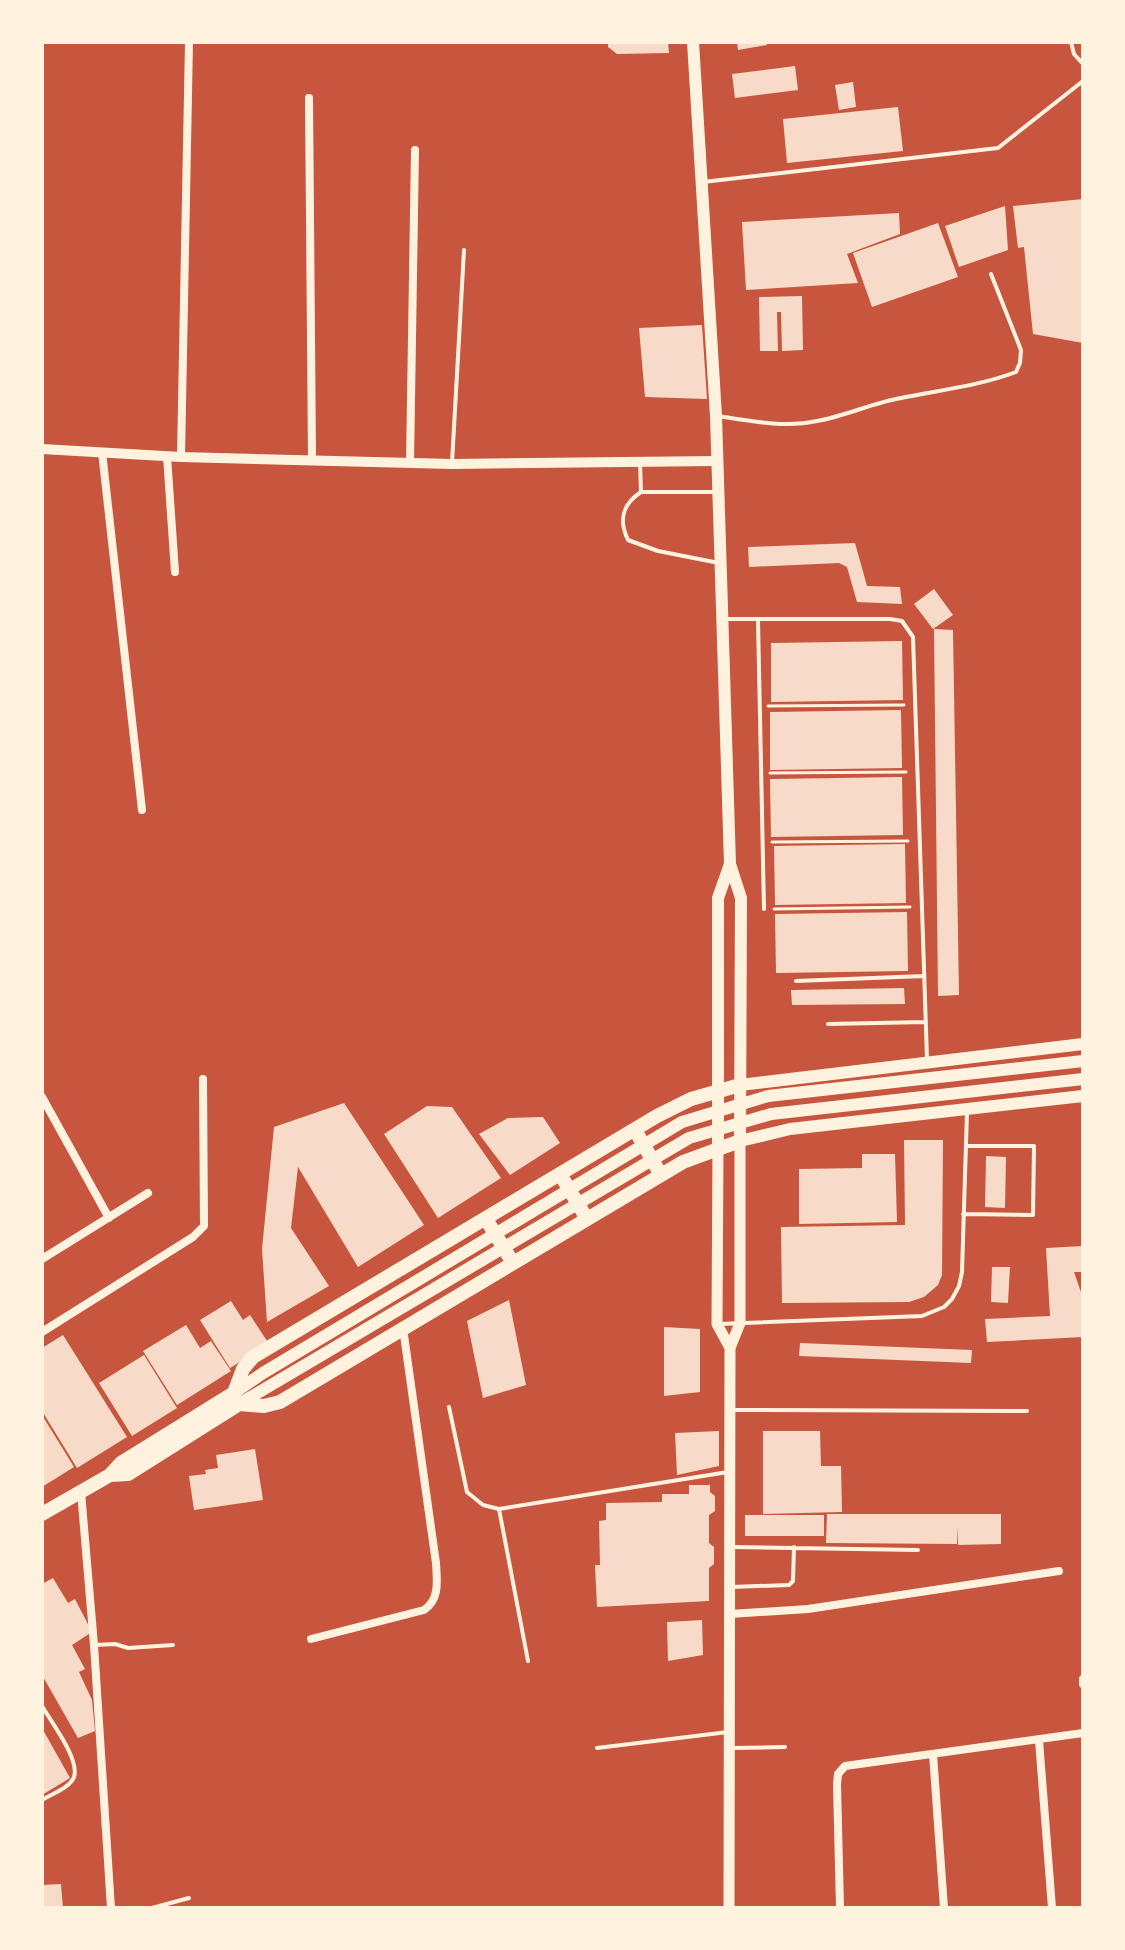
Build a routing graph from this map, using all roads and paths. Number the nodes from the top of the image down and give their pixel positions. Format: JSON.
{"nodes":[{"id":1,"x":189,"y":42,"type":"edge"},
{"id":2,"x":693,"y":42,"type":"edge"},
{"id":3,"x":1071,"y":42,"type":"edge"},
{"id":4,"x":1083,"y":64,"type":"edge"},
{"id":5,"x":1083,"y":81,"type":"edge"},
{"id":6,"x":309,"y":98,"type":"dead end"},
{"id":7,"x":415,"y":150,"type":"dead end"},
{"id":8,"x":702,"y":182,"type":"junction"},
{"id":9,"x":464,"y":250,"type":"dead end"},
{"id":10,"x":991,"y":274,"type":"dead end"},
{"id":11,"x":716,"y":416,"type":"junction"},
{"id":12,"x":42,"y":449,"type":"edge"},
{"id":13,"x":102,"y":452,"type":"junction"},
{"id":14,"x":167,"y":456,"type":"junction"},
{"id":15,"x":181,"y":457,"type":"junction"},
{"id":16,"x":312,"y":459,"type":"junction"},
{"id":17,"x":718,"y":461,"type":"junction"},
{"id":18,"x":410,"y":463,"type":"junction"},
{"id":19,"x":640,"y":463,"type":"junction"},
{"id":20,"x":452,"y":464,"type":"junction"},
{"id":21,"x":641,"y":492,"type":"junction"},
{"id":22,"x":719,"y":492,"type":"junction"},
{"id":23,"x":721,"y":564,"type":"junction"},
{"id":24,"x":175,"y":572,"type":"dead end"},
{"id":25,"x":723,"y":619,"type":"junction"},
{"id":26,"x":758,"y":619,"type":"junction"},
{"id":27,"x":916,"y":705,"type":"junction"},
{"id":28,"x":760,"y":706,"type":"junction"},
{"id":29,"x":918,"y":772,"type":"junction"},
{"id":30,"x":761,"y":773,"type":"junction"},
{"id":31,"x":142,"y":810,"type":"dead end"},
{"id":32,"x":920,"y":841,"type":"junction"},
{"id":33,"x":762,"y":842,"type":"junction"},
{"id":34,"x":730,"y":864,"type":"junction"},
{"id":35,"x":922,"y":907,"type":"junction"},
{"id":36,"x":764,"y":909,"type":"joint"},
{"id":37,"x":924,"y":976,"type":"junction"},
{"id":38,"x":796,"y":981,"type":"dead end"},
{"id":39,"x":926,"y":1022,"type":"junction"},
{"id":40,"x":828,"y":1024,"type":"dead end"},
{"id":41,"x":1083,"y":1044,"type":"edge"},
{"id":42,"x":991,"y":1054,"type":"junction"},
{"id":43,"x":927,"y":1061,"type":"junction"},
{"id":44,"x":1083,"y":1061,"type":"edge"},
{"id":45,"x":901,"y":1064,"type":"junction"},
{"id":46,"x":811,"y":1074,"type":"junction"},
{"id":47,"x":203,"y":1079,"type":"dead end"},
{"id":48,"x":1083,"y":1079,"type":"edge"},
{"id":49,"x":740,"y":1085,"type":"junction"},
{"id":50,"x":718,"y":1090,"type":"junction"},
{"id":51,"x":1083,"y":1096,"type":"edge"},
{"id":52,"x":42,"y":1097,"type":"edge"},
{"id":53,"x":997,"y":1106,"type":"junction"},
{"id":54,"x":967,"y":1109,"type":"junction"},
{"id":55,"x":907,"y":1116,"type":"junction"},
{"id":56,"x":817,"y":1126,"type":"junction"},
{"id":57,"x":635,"y":1130,"type":"junction"},
{"id":58,"x":740,"y":1141,"type":"junction"},
{"id":59,"x":965,"y":1146,"type":"junction"},
{"id":60,"x":718,"y":1147,"type":"junction"},
{"id":61,"x":560,"y":1174,"type":"junction"},
{"id":62,"x":661,"y":1175,"type":"junction"},
{"id":63,"x":148,"y":1193,"type":"dead end"},
{"id":64,"x":963,"y":1214,"type":"junction"},
{"id":65,"x":109,"y":1218,"type":"junction"},
{"id":66,"x":486,"y":1219,"type":"junction"},
{"id":67,"x":587,"y":1219,"type":"junction"},
{"id":68,"x":42,"y":1259,"type":"edge"},
{"id":69,"x":513,"y":1263,"type":"junction"},
{"id":70,"x":740,"y":1323,"type":"junction"},
{"id":71,"x":717,"y":1324,"type":"junction"},
{"id":72,"x":403,"y":1328,"type":"junction"},
{"id":73,"x":42,"y":1332,"type":"edge"},
{"id":74,"x":730,"y":1348,"type":"junction"},
{"id":75,"x":237,"y":1399,"type":"junction"},
{"id":76,"x":449,"y":1407,"type":"dead end"},
{"id":77,"x":730,"y":1410,"type":"junction"},
{"id":78,"x":1027,"y":1411,"type":"dead end"},
{"id":79,"x":730,"y":1471,"type":"junction"},
{"id":80,"x":81,"y":1492,"type":"junction"},
{"id":81,"x":499,"y":1509,"type":"junction"},
{"id":82,"x":42,"y":1514,"type":"edge"},
{"id":83,"x":730,"y":1547,"type":"junction"},
{"id":84,"x":794,"y":1547,"type":"junction"},
{"id":85,"x":918,"y":1550,"type":"dead end"},
{"id":86,"x":1059,"y":1571,"type":"dead end"},
{"id":87,"x":730,"y":1587,"type":"junction"},
{"id":88,"x":730,"y":1614,"type":"junction"},
{"id":89,"x":311,"y":1639,"type":"dead end"},
{"id":90,"x":94,"y":1645,"type":"junction"},
{"id":91,"x":173,"y":1645,"type":"dead end"},
{"id":92,"x":528,"y":1661,"type":"dead end"},
{"id":93,"x":42,"y":1706,"type":"edge"},
{"id":94,"x":730,"y":1732,"type":"junction"},
{"id":95,"x":1083,"y":1733,"type":"edge"},
{"id":96,"x":1039,"y":1740,"type":"junction"},
{"id":97,"x":785,"y":1747,"type":"dead end"},
{"id":98,"x":597,"y":1748,"type":"dead end"},
{"id":99,"x":730,"y":1748,"type":"junction"},
{"id":100,"x":933,"y":1754,"type":"junction"},
{"id":101,"x":42,"y":1800,"type":"edge"},
{"id":102,"x":189,"y":1898,"type":"dead end"},
{"id":103,"x":111,"y":1908,"type":"edge"},
{"id":104,"x":152,"y":1908,"type":"edge"},
{"id":105,"x":729,"y":1908,"type":"edge"},
{"id":106,"x":840,"y":1908,"type":"edge"},
{"id":107,"x":944,"y":1908,"type":"edge"},
{"id":108,"x":1052,"y":1908,"type":"edge"}],
"edges":[{"from":1,"to":15,"type":"street"},
{"from":2,"to":8,"type":"main road"},
{"from":3,"to":4,"type":"lane"},
{"from":5,"to":8,"type":"lane"},
{"from":6,"to":16,"type":"street"},
{"from":7,"to":18,"type":"street"},
{"from":8,"to":11,"type":"main road"},
{"from":9,"to":20,"type":"lane"},
{"from":10,"to":11,"type":"lane"},
{"from":11,"to":17,"type":"main road"},
{"from":12,"to":13,"type":"street"},
{"from":13,"to":14,"type":"street"},
{"from":13,"to":31,"type":"street"},
{"from":14,"to":15,"type":"street"},
{"from":14,"to":24,"type":"street"},
{"from":15,"to":16,"type":"street"},
{"from":16,"to":18,"type":"street"},
{"from":17,"to":19,"type":"street"},
{"from":17,"to":22,"type":"main road"},
{"from":18,"to":20,"type":"street"},
{"from":19,"to":20,"type":"street"},
{"from":19,"to":21,"type":"lane"},
{"from":21,"to":22,"type":"lane"},
{"from":21,"to":23,"type":"lane"},
{"from":22,"to":23,"type":"main road"},
{"from":23,"to":25,"type":"main road"},
{"from":25,"to":26,"type":"lane"},
{"from":25,"to":34,"type":"main road"},
{"from":26,"to":27,"type":"lane"},
{"from":26,"to":28,"type":"lane"},
{"from":27,"to":28,"type":"path"},
{"from":27,"to":29,"type":"lane"},
{"from":28,"to":30,"type":"lane"},
{"from":29,"to":30,"type":"path"},
{"from":29,"to":32,"type":"lane"},
{"from":30,"to":33,"type":"lane"},
{"from":32,"to":33,"type":"path"},
{"from":32,"to":35,"type":"lane"},
{"from":33,"to":36,"type":"lane"},
{"from":34,"to":49,"type":"main road"},
{"from":34,"to":50,"type":"main road"},
{"from":35,"to":36,"type":"path"},
{"from":35,"to":37,"type":"lane"},
{"from":37,"to":38,"type":"lane"},
{"from":37,"to":39,"type":"lane"},
{"from":39,"to":40,"type":"lane"},
{"from":39,"to":43,"type":"lane"},
{"from":41,"to":42,"type":"main road"},
{"from":42,"to":43,"type":"main road"},
{"from":42,"to":53,"type":"main road"},
{"from":43,"to":45,"type":"main road"},
{"from":44,"to":75,"type":"main road"},
{"from":45,"to":46,"type":"main road"},
{"from":45,"to":55,"type":"main road"},
{"from":46,"to":49,"type":"main road"},
{"from":46,"to":56,"type":"main road"},
{"from":47,"to":73,"type":"street"},
{"from":48,"to":75,"type":"main road"},
{"from":49,"to":50,"type":"highway"},
{"from":49,"to":58,"type":"main road"},
{"from":50,"to":57,"type":"highway"},
{"from":50,"to":60,"type":"main road"},
{"from":51,"to":53,"type":"main road"},
{"from":52,"to":65,"type":"street"},
{"from":53,"to":54,"type":"main road"},
{"from":54,"to":55,"type":"main road"},
{"from":54,"to":59,"type":"lane"},
{"from":55,"to":56,"type":"main road"},
{"from":56,"to":58,"type":"main road"},
{"from":57,"to":61,"type":"highway"},
{"from":57,"to":62,"type":"highway"},
{"from":58,"to":60,"type":"highway"},
{"from":58,"to":70,"type":"main road"},
{"from":59,"to":64,"type":"lane"},
{"from":59,"to":64,"type":"lane"},
{"from":60,"to":62,"type":"highway"},
{"from":60,"to":71,"type":"main road"},
{"from":61,"to":66,"type":"highway"},
{"from":61,"to":67,"type":"highway"},
{"from":62,"to":67,"type":"highway"},
{"from":63,"to":65,"type":"street"},
{"from":64,"to":70,"type":"lane"},
{"from":65,"to":68,"type":"street"},
{"from":66,"to":69,"type":"highway"},
{"from":66,"to":75,"type":"highway"},
{"from":67,"to":69,"type":"highway"},
{"from":69,"to":72,"type":"highway"},
{"from":70,"to":71,"type":"lane"},
{"from":70,"to":74,"type":"main road"},
{"from":71,"to":74,"type":"main road"},
{"from":72,"to":75,"type":"highway"},
{"from":72,"to":89,"type":"street"},
{"from":74,"to":77,"type":"main road"},
{"from":75,"to":80,"type":"highway"},
{"from":76,"to":81,"type":"lane"},
{"from":77,"to":78,"type":"lane"},
{"from":77,"to":79,"type":"main road"},
{"from":79,"to":81,"type":"lane"},
{"from":79,"to":83,"type":"main road"},
{"from":80,"to":82,"type":"highway"},
{"from":80,"to":90,"type":"street"},
{"from":81,"to":92,"type":"lane"},
{"from":83,"to":84,"type":"lane"},
{"from":83,"to":87,"type":"main road"},
{"from":84,"to":85,"type":"lane"},
{"from":84,"to":87,"type":"lane"},
{"from":86,"to":88,"type":"street"},
{"from":87,"to":88,"type":"main road"},
{"from":88,"to":94,"type":"main road"},
{"from":90,"to":91,"type":"lane"},
{"from":90,"to":103,"type":"street"},
{"from":93,"to":101,"type":"lane"},
{"from":94,"to":98,"type":"lane"},
{"from":94,"to":99,"type":"main road"},
{"from":95,"to":96,"type":"street"},
{"from":96,"to":100,"type":"street"},
{"from":96,"to":108,"type":"street"},
{"from":97,"to":99,"type":"lane"},
{"from":99,"to":105,"type":"main road"},
{"from":100,"to":106,"type":"street"},
{"from":100,"to":107,"type":"street"},
{"from":102,"to":104,"type":"lane"}]}
